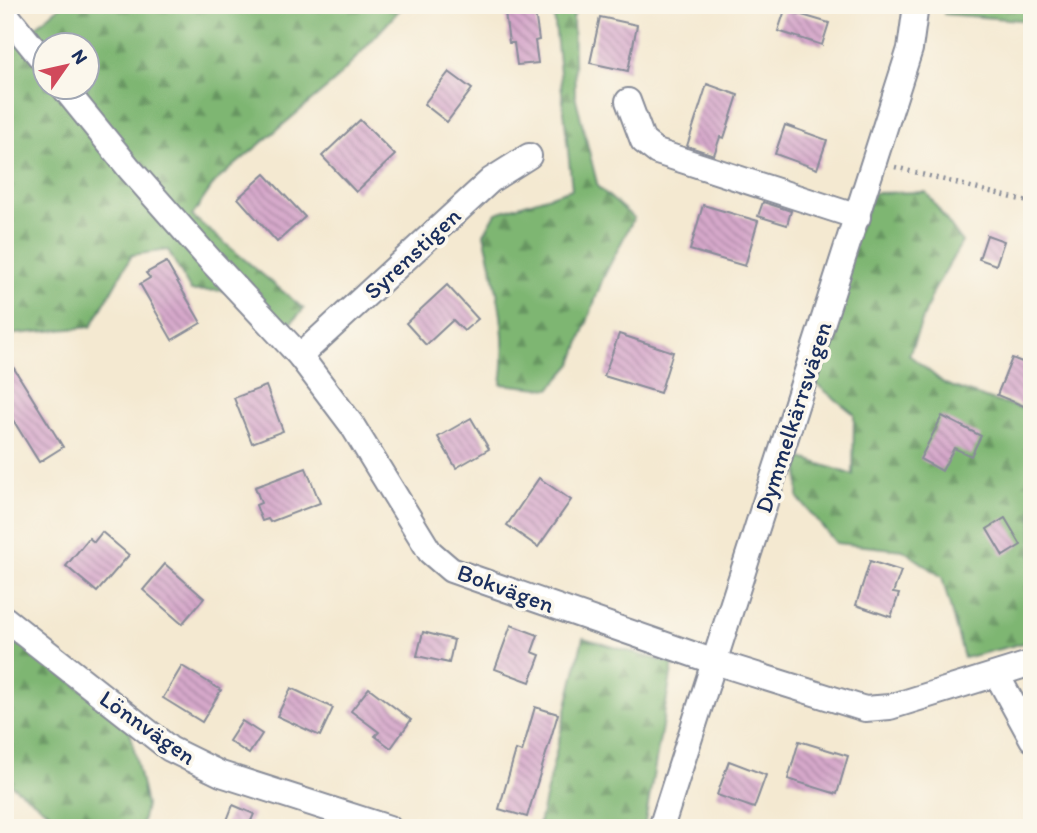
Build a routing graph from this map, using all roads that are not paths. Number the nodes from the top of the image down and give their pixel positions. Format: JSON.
{"nodes":[{"id":1,"x":916,"y":5,"type":"edge"},
{"id":2,"x":5,"y":13,"type":"edge"},
{"id":3,"x":32,"y":47,"type":"edge"},
{"id":4,"x":628,"y":101,"type":"dead end"},
{"id":5,"x":75,"y":102,"type":"edge"},
{"id":6,"x":528,"y":156,"type":"dead end"},
{"id":7,"x":858,"y":217,"type":"junction"},
{"id":8,"x":300,"y":356,"type":"junction"},
{"id":9,"x":5,"y":619,"type":"edge"},
{"id":10,"x":715,"y":662,"type":"junction"},
{"id":11,"x":1032,"y":663,"type":"edge"},
{"id":12,"x":997,"y":675,"type":"junction"},
{"id":13,"x":1032,"y":739,"type":"edge"},
{"id":14,"x":388,"y":828,"type":"edge"},
{"id":15,"x":662,"y":828,"type":"edge"}],
"edges":[{"from":1,"to":7,"type":"street","name":"Dymmelkärrsvägen"},
{"from":2,"to":3,"type":"street"},
{"from":4,"to":7,"type":"street"},
{"from":5,"to":8,"type":"street","name":"Bokvägen"},
{"from":6,"to":8,"type":"street","name":"Syrenstigen"},
{"from":7,"to":10,"type":"street","name":"Dymmelkärrsvägen"},
{"from":8,"to":10,"type":"street","name":"Bokvägen"},
{"from":9,"to":14,"type":"street","name":"Lönnvägen"},
{"from":10,"to":12,"type":"street","name":"Bokvägen"},
{"from":10,"to":15,"type":"street","name":"Dymmelkärrsvägen"},
{"from":11,"to":12,"type":"street","name":"Bokvägen"},
{"from":12,"to":13,"type":"street"}]}
